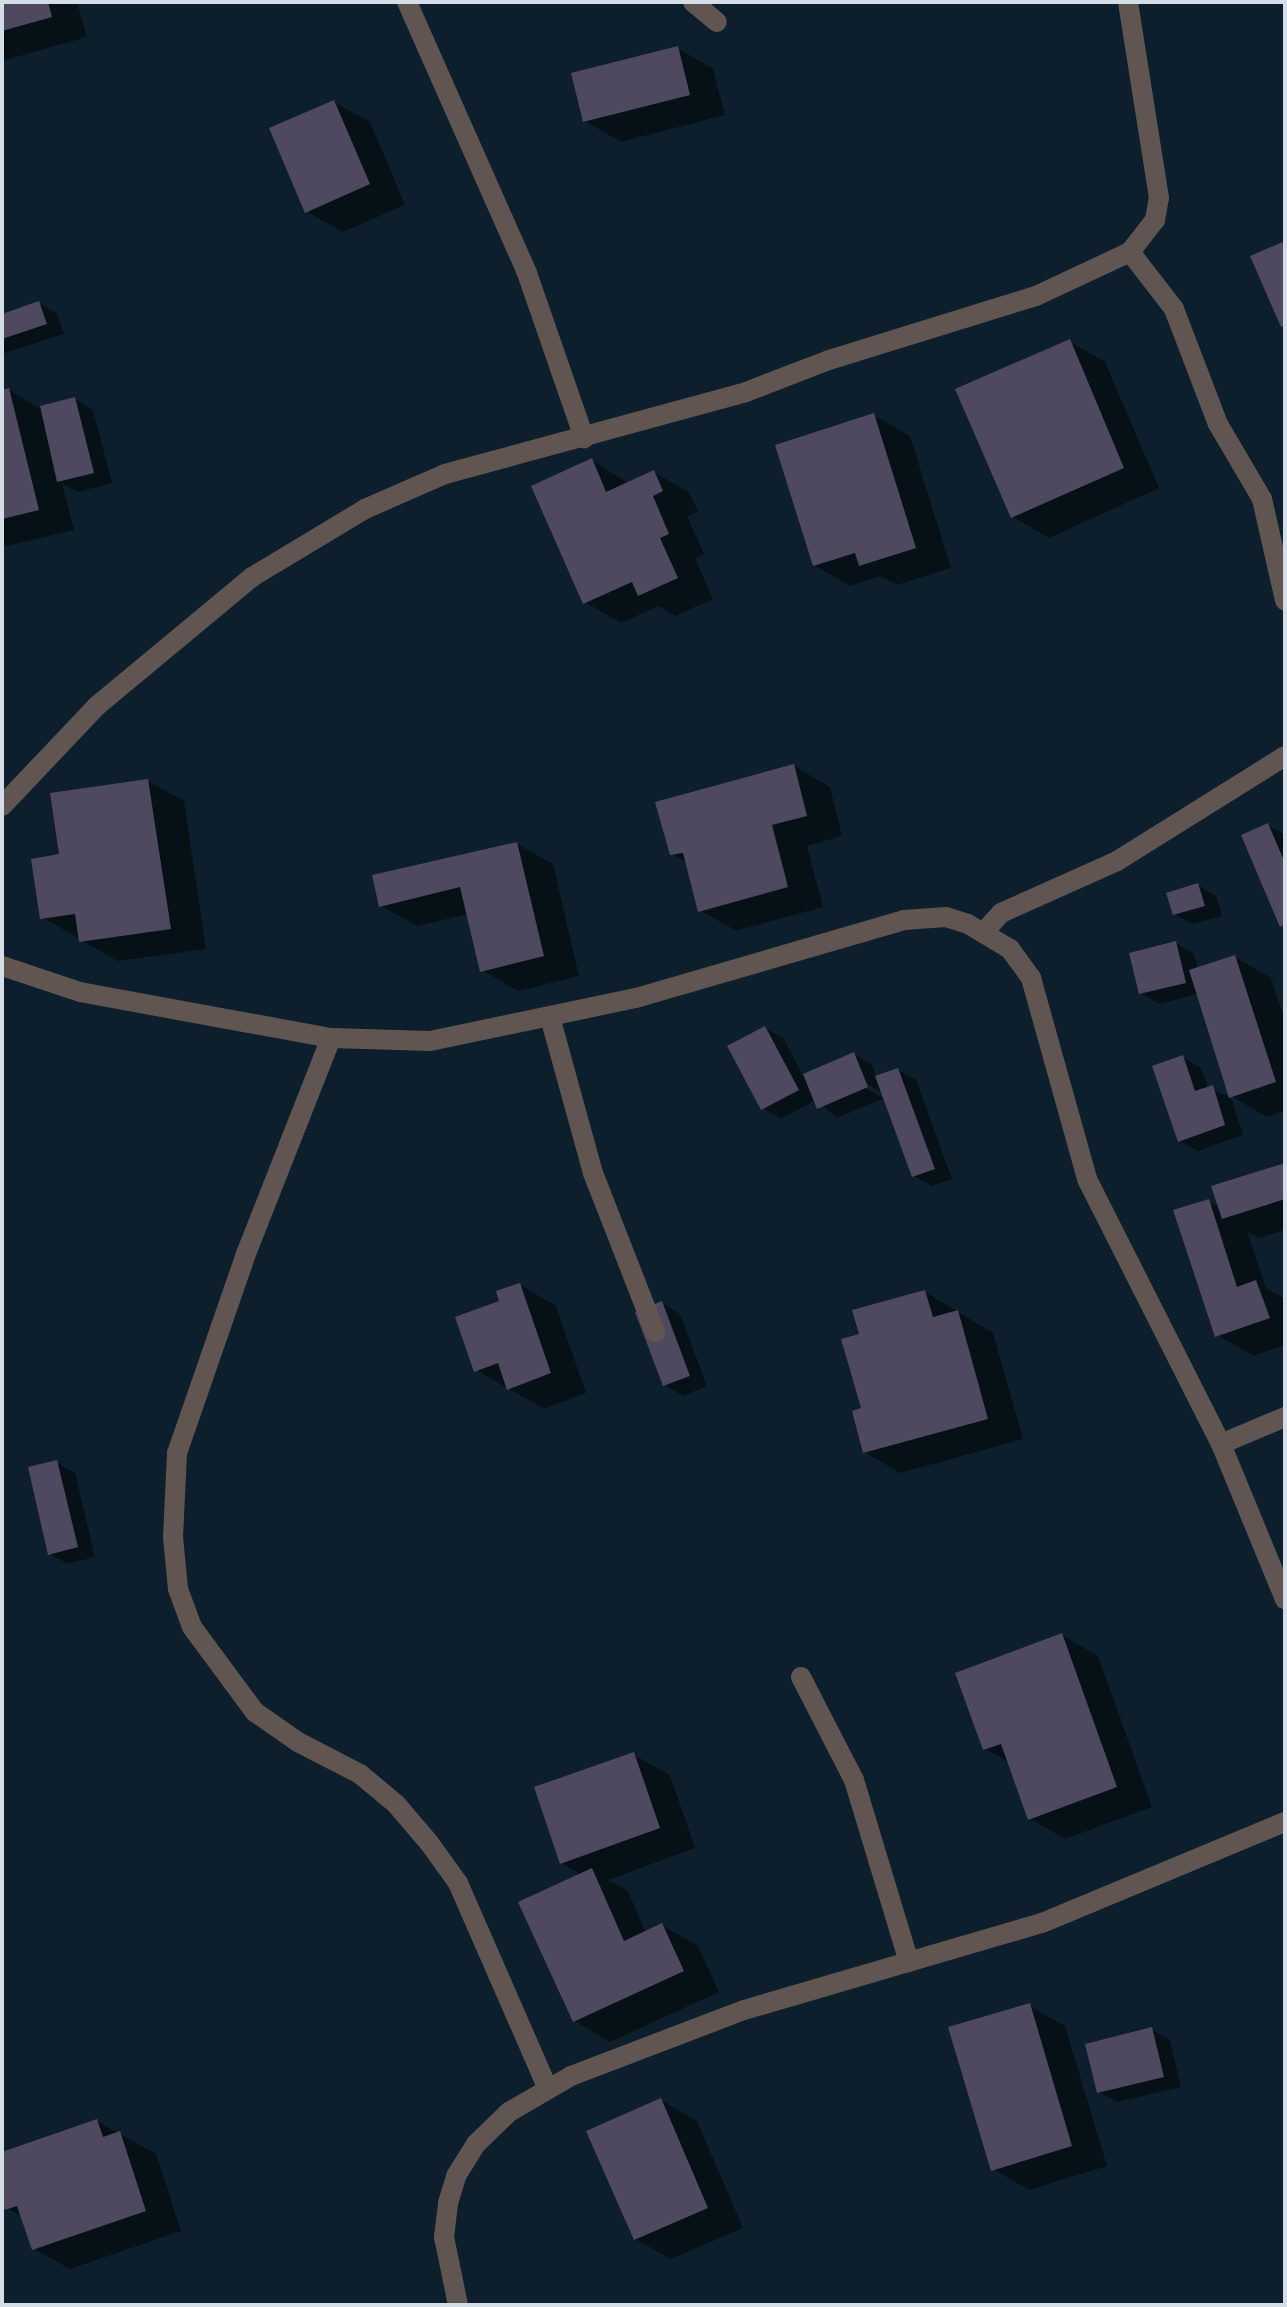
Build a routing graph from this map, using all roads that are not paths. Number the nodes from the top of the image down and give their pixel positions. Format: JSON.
{"nodes":[{"id":1,"x":407,"y":2,"type":"edge"},
{"id":2,"x":693,"y":2,"type":"edge"},
{"id":3,"x":1128,"y":2,"type":"edge"},
{"id":4,"x":717,"y":22,"type":"dead end"},
{"id":5,"x":1130,"y":252,"type":"junction"},
{"id":6,"x":584,"y":438,"type":"junction"},
{"id":7,"x":1285,"y":600,"type":"edge"},
{"id":8,"x":1285,"y":756,"type":"edge"},
{"id":9,"x":2,"y":806,"type":"edge"},
{"id":10,"x":984,"y":932,"type":"junction"},
{"id":11,"x":2,"y":966,"type":"edge"},
{"id":12,"x":550,"y":1017,"type":"junction"},
{"id":13,"x":331,"y":1038,"type":"junction"},
{"id":14,"x":655,"y":1332,"type":"dead end"},
{"id":15,"x":1285,"y":1417,"type":"edge"},
{"id":16,"x":1221,"y":1444,"type":"junction"},
{"id":17,"x":1285,"y":1599,"type":"edge"},
{"id":18,"x":801,"y":1677,"type":"dead end"},
{"id":19,"x":1285,"y":1822,"type":"edge"},
{"id":20,"x":909,"y":1962,"type":"junction"},
{"id":21,"x":548,"y":2089,"type":"junction"},
{"id":22,"x":458,"y":2305,"type":"edge"}],
"edges":[{"from":1,"to":6,"type":"street"},
{"from":2,"to":4,"type":"street"},
{"from":3,"to":5,"type":"street"},
{"from":5,"to":6,"type":"street"},
{"from":5,"to":7,"type":"street"},
{"from":6,"to":9,"type":"street"},
{"from":8,"to":10,"type":"street"},
{"from":10,"to":12,"type":"street"},
{"from":10,"to":16,"type":"street"},
{"from":11,"to":13,"type":"street"},
{"from":12,"to":13,"type":"street"},
{"from":12,"to":14,"type":"street"},
{"from":13,"to":21,"type":"street"},
{"from":15,"to":16,"type":"street"},
{"from":16,"to":17,"type":"street"},
{"from":18,"to":20,"type":"street"},
{"from":19,"to":20,"type":"street"},
{"from":20,"to":21,"type":"street"},
{"from":21,"to":22,"type":"street"}]}
